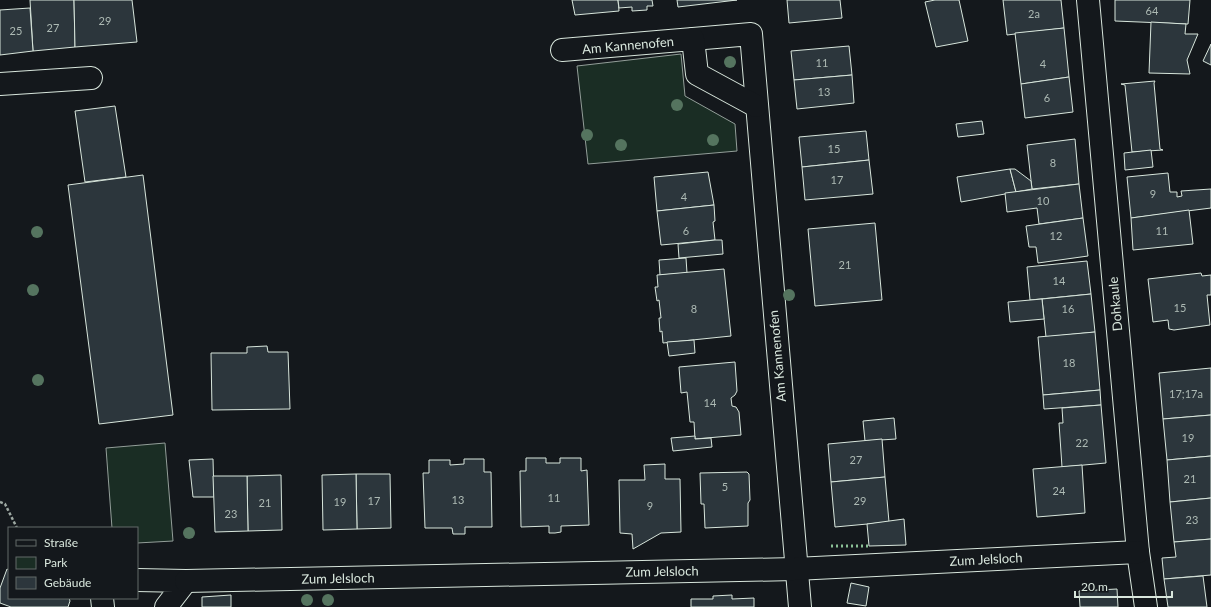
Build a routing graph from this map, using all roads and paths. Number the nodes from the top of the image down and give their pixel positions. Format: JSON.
{"nodes":[{"id":1,"x":1088,"y":0,"type":"edge"},
{"id":2,"x":693,"y":39,"type":"junction"},
{"id":3,"x":562,"y":50,"type":"dead end"},
{"id":4,"x":91,"y":78,"type":"dead end"},
{"id":5,"x":0,"y":84,"type":"edge"},
{"id":6,"x":756,"y":106,"type":"junction"},
{"id":7,"x":0,"y":502,"type":"edge"},
{"id":8,"x":16,"y":527,"type":"edge"},
{"id":9,"x":1138,"y":552,"type":"junction"},
{"id":10,"x":795,"y":569,"type":"junction"},
{"id":11,"x":138,"y":580,"type":"edge"},
{"id":12,"x":186,"y":581,"type":"junction"},
{"id":13,"x":166,"y":607,"type":"edge"},
{"id":14,"x":800,"y":607,"type":"edge"},
{"id":15,"x":1146,"y":607,"type":"edge"}],
"edges":[{"from":1,"to":9,"type":"street","name":"Dohkaule"},
{"from":2,"to":3,"type":"street","name":"Am Kannenofen"},
{"from":2,"to":6,"type":"street","name":"Am Kannenofen"},
{"from":2,"to":6,"type":"street","name":"Am Kannenofen"},
{"from":4,"to":5,"type":"street"},
{"from":6,"to":10,"type":"street","name":"Am Kannenofen"},
{"from":7,"to":8,"type":"path"},
{"from":9,"to":10,"type":"street","name":"Zum Jelsloch"},
{"from":9,"to":15,"type":"street","name":"Dohkaule"},
{"from":10,"to":12,"type":"street","name":"Zum Jelsloch"},
{"from":10,"to":14,"type":"street","name":"Am Kannenofen"},
{"from":11,"to":12,"type":"street","name":"Zum Jelsloch"},
{"from":12,"to":13,"type":"street"}]}
